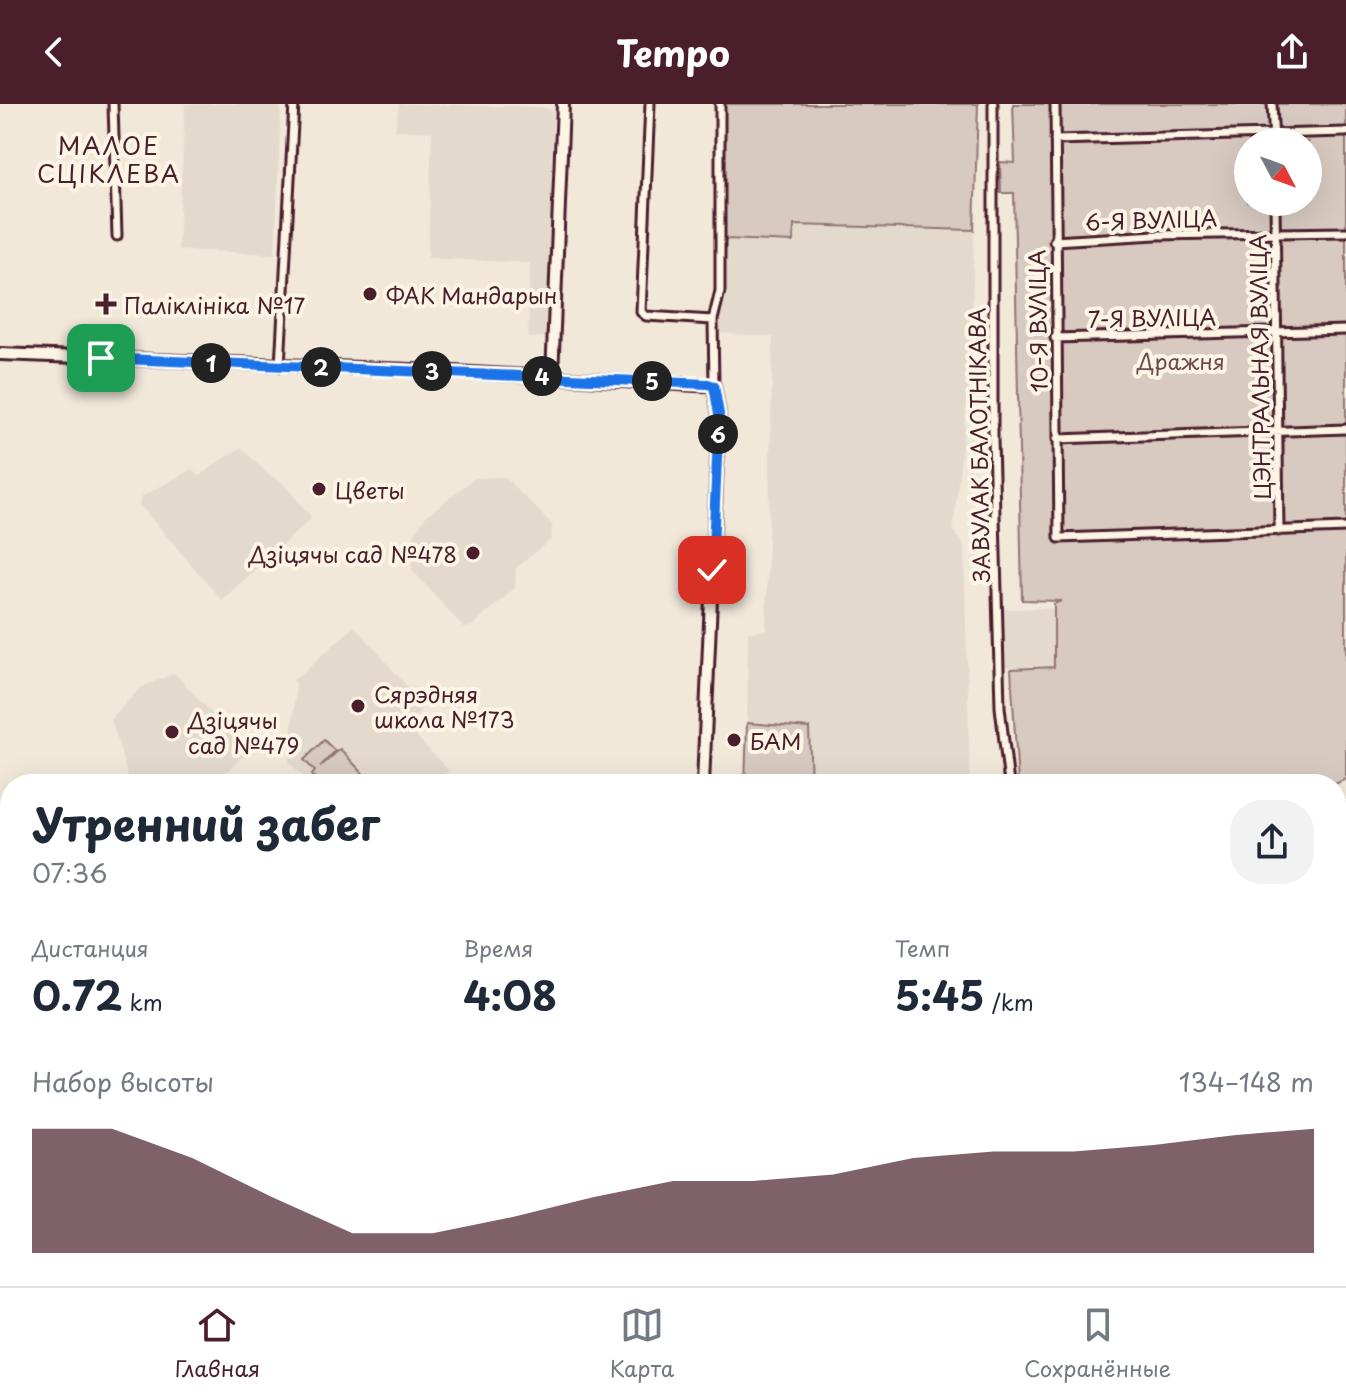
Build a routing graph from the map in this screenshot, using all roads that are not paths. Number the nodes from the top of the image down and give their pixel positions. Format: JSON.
{"nodes":[{"id":1,"x":113,"y":104,"type":"edge"},
{"id":2,"x":294,"y":104,"type":"edge"},
{"id":3,"x":563,"y":104,"type":"edge"},
{"id":4,"x":650,"y":104,"type":"edge"},
{"id":5,"x":720,"y":104,"type":"edge"},
{"id":6,"x":993,"y":104,"type":"edge"},
{"id":7,"x":1055,"y":104,"type":"edge"},
{"id":8,"x":1272,"y":104,"type":"edge"},
{"id":9,"x":1273,"y":128,"type":"edge"},
{"id":10,"x":1346,"y":132,"type":"edge"},
{"id":11,"x":1322,"y":134,"type":"edge"},
{"id":12,"x":1234,"y":138,"type":"edge"},
{"id":13,"x":1055,"y":140,"type":"junction"},
{"id":14,"x":1275,"y":216,"type":"edge"},
{"id":15,"x":1346,"y":232,"type":"edge"},
{"id":16,"x":1275,"y":233,"type":"junction"},
{"id":17,"x":117,"y":236,"type":"dead end"},
{"id":18,"x":1054,"y":241,"type":"junction"},
{"id":19,"x":713,"y":320,"type":"junction"},
{"id":20,"x":1346,"y":330,"type":"edge"},
{"id":21,"x":1277,"y":333,"type":"junction"},
{"id":22,"x":1055,"y":338,"type":"junction"},
{"id":23,"x":0,"y":354,"type":"edge"},
{"id":24,"x":280,"y":366,"type":"junction"},
{"id":25,"x":552,"y":377,"type":"junction"},
{"id":26,"x":714,"y":386,"type":"junction"},
{"id":27,"x":1346,"y":429,"type":"edge"},
{"id":28,"x":1279,"y":433,"type":"junction"},
{"id":29,"x":1057,"y":439,"type":"junction"},
{"id":30,"x":1346,"y":528,"type":"edge"},
{"id":31,"x":1279,"y":531,"type":"junction"},
{"id":32,"x":703,"y":774,"type":"edge"},
{"id":33,"x":1008,"y":774,"type":"edge"}],
"edges":[{"from":1,"to":17,"type":"street"},
{"from":2,"to":24,"type":"street"},
{"from":3,"to":25,"type":"street"},
{"from":4,"to":19,"type":"street"},
{"from":5,"to":19,"type":"street"},
{"from":6,"to":33,"type":"street","name":"ЗАВУЛАК БАЛОТНІКАВА"},
{"from":7,"to":13,"type":"street","name":"10-Я ВУЛІЦА"},
{"from":8,"to":9,"type":"street"},
{"from":10,"to":11,"type":"street"},
{"from":12,"to":13,"type":"street"},
{"from":13,"to":18,"type":"street","name":"10-Я ВУЛІЦА"},
{"from":14,"to":16,"type":"street","name":"ЦЭНТРАЛЬНАЯ ВУЛІЦА"},
{"from":15,"to":16,"type":"street","name":"6-Я ВУЛІЦА"},
{"from":16,"to":18,"type":"street","name":"6-Я ВУЛІЦА"},
{"from":16,"to":21,"type":"street","name":"ЦЭНТРАЛЬНАЯ ВУЛІЦА"},
{"from":18,"to":22,"type":"street","name":"10-Я ВУЛІЦА"},
{"from":19,"to":26,"type":"street"},
{"from":20,"to":21,"type":"street","name":"7-Я ВУЛІЦА"},
{"from":21,"to":22,"type":"street","name":"7-Я ВУЛІЦА"},
{"from":21,"to":28,"type":"street","name":"ЦЭНТРАЛЬНАЯ ВУЛІЦА"},
{"from":22,"to":29,"type":"street","name":"10-Я ВУЛІЦА"},
{"from":23,"to":24,"type":"street"},
{"from":24,"to":25,"type":"street"},
{"from":25,"to":26,"type":"street"},
{"from":26,"to":32,"type":"street"},
{"from":27,"to":28,"type":"street"},
{"from":28,"to":29,"type":"street"},
{"from":28,"to":31,"type":"street","name":"ЦЭНТРАЛЬНАЯ ВУЛІЦА"},
{"from":29,"to":31,"type":"street","name":"10-Я ВУЛІЦА"},
{"from":30,"to":31,"type":"street"}]}
